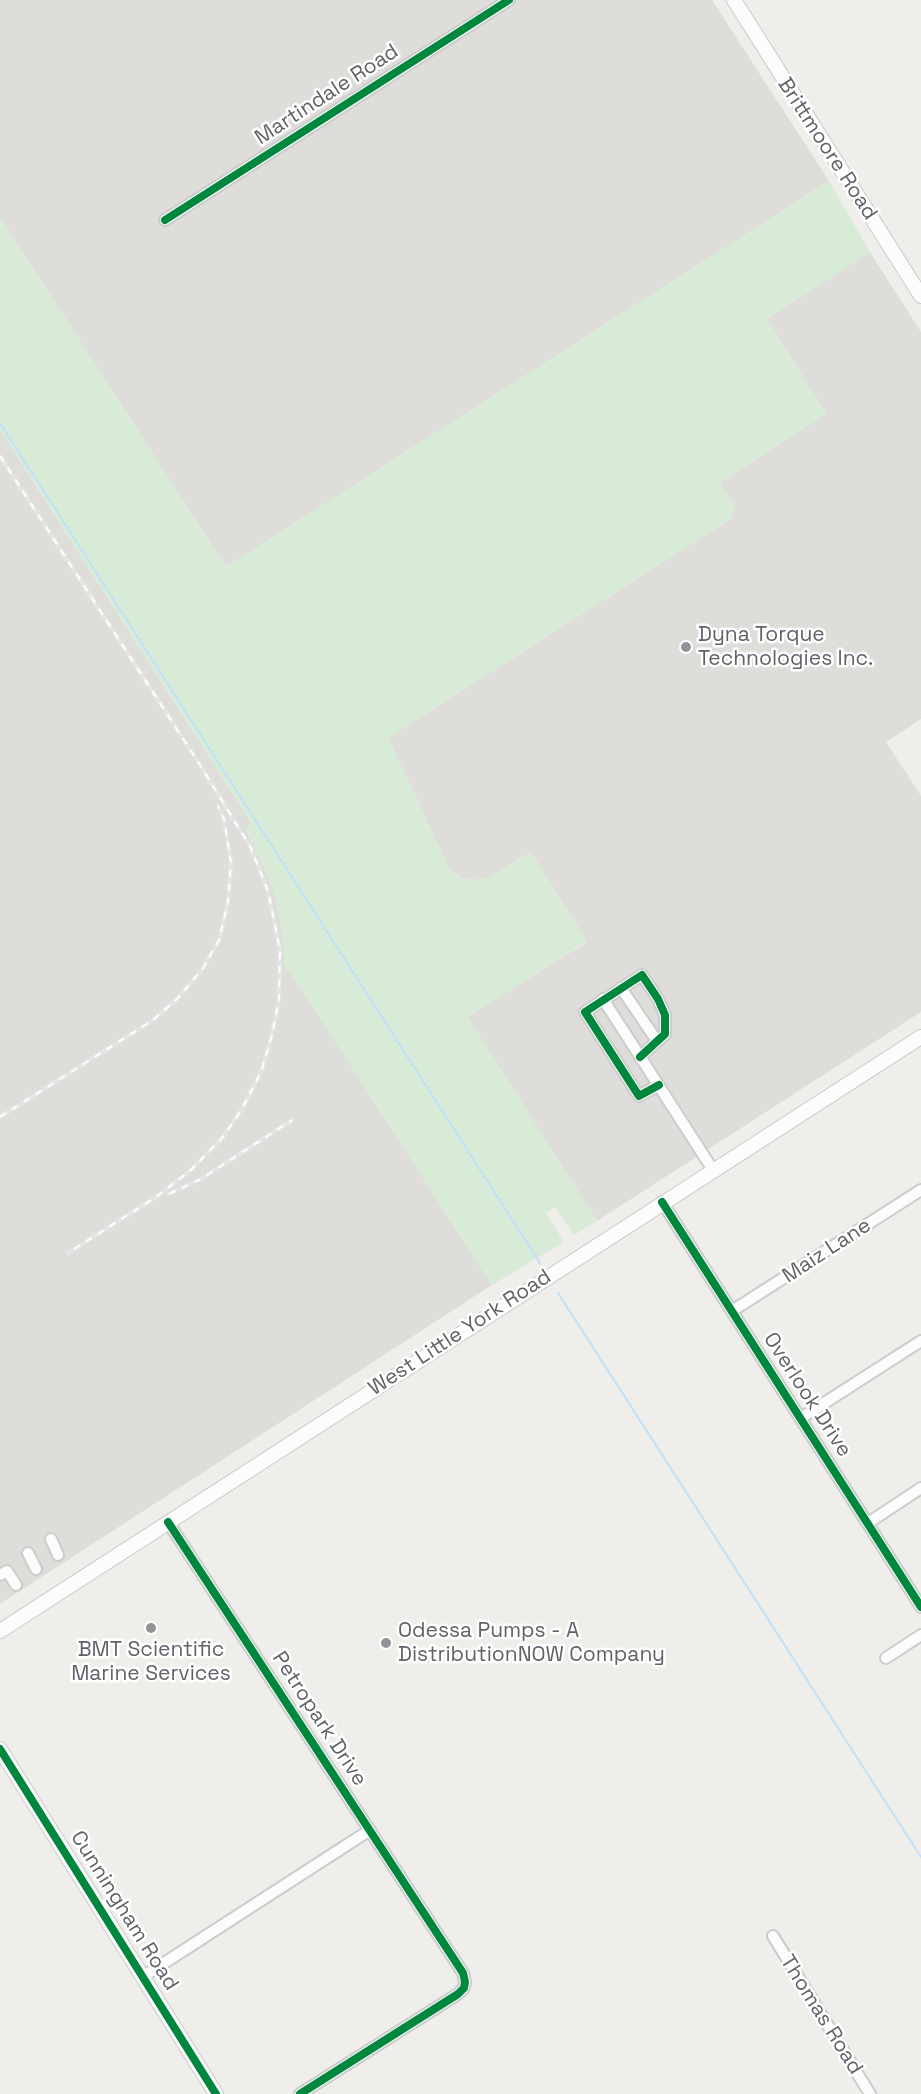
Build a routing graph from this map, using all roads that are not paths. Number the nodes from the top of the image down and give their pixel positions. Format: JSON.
{"nodes":[{"id":1,"x":509,"y":0,"type":"edge"},
{"id":2,"x":734,"y":0,"type":"edge"},
{"id":3,"x":165,"y":220,"type":"dead end"},
{"id":4,"x":921,"y":296,"type":"edge"},
{"id":5,"x":621,"y":987,"type":"junction"},
{"id":6,"x":603,"y":999,"type":"junction"},
{"id":7,"x":921,"y":1037,"type":"edge"},
{"id":8,"x":657,"y":1041,"type":"junction"},
{"id":9,"x":640,"y":1057,"type":"junction"},
{"id":10,"x":658,"y":1085,"type":"junction"},
{"id":11,"x":713,"y":1170,"type":"junction"},
{"id":12,"x":921,"y":1190,"type":"edge"},
{"id":13,"x":662,"y":1202,"type":"junction"},
{"id":14,"x":732,"y":1311,"type":"junction"},
{"id":15,"x":921,"y":1341,"type":"edge"},
{"id":16,"x":801,"y":1418,"type":"junction"},
{"id":17,"x":921,"y":1488,"type":"edge"},
{"id":18,"x":168,"y":1522,"type":"junction"},
{"id":19,"x":868,"y":1523,"type":"junction"},
{"id":20,"x":51,"y":1539,"type":"dead end"},
{"id":21,"x":28,"y":1553,"type":"dead end"},
{"id":22,"x":58,"y":1555,"type":"dead end"},
{"id":23,"x":36,"y":1569,"type":"dead end"},
{"id":24,"x":0,"y":1575,"type":"edge"},
{"id":25,"x":16,"y":1585,"type":"dead end"},
{"id":26,"x":921,"y":1606,"type":"edge"},
{"id":27,"x":0,"y":1631,"type":"edge"},
{"id":28,"x":921,"y":1635,"type":"edge"},
{"id":29,"x":886,"y":1658,"type":"dead end"},
{"id":30,"x":0,"y":1749,"type":"edge"},
{"id":31,"x":369,"y":1830,"type":"junction"},
{"id":32,"x":773,"y":1936,"type":"dead end"},
{"id":33,"x":144,"y":1976,"type":"junction"},
{"id":34,"x":216,"y":2094,"type":"edge"},
{"id":35,"x":300,"y":2094,"type":"edge"},
{"id":36,"x":870,"y":2094,"type":"edge"}],
"edges":[{"from":1,"to":3,"type":"street","name":"Martindale Road"},
{"from":2,"to":4,"type":"main road","name":"Brittmoore Road"},
{"from":5,"to":6,"type":"street"},
{"from":5,"to":8,"type":"street"},
{"from":5,"to":8,"type":"street"},
{"from":6,"to":9,"type":"street"},
{"from":6,"to":10,"type":"street"},
{"from":7,"to":11,"type":"main road","name":"West Little York Road"},
{"from":8,"to":9,"type":"street"},
{"from":9,"to":10,"type":"street"},
{"from":10,"to":11,"type":"street"},
{"from":11,"to":13,"type":"main road","name":"West Little York Road"},
{"from":12,"to":14,"type":"street","name":"Maiz Lane"},
{"from":13,"to":14,"type":"street","name":"Overlook Drive"},
{"from":13,"to":18,"type":"main road","name":"West Little York Road"},
{"from":14,"to":16,"type":"street","name":"Overlook Drive"},
{"from":15,"to":16,"type":"street"},
{"from":16,"to":19,"type":"street","name":"Overlook Drive"},
{"from":17,"to":19,"type":"street"},
{"from":18,"to":27,"type":"main road","name":"West Little York Road"},
{"from":18,"to":31,"type":"street","name":"Petropark Drive"},
{"from":19,"to":26,"type":"street","name":"Overlook Drive"},
{"from":20,"to":22,"type":"street"},
{"from":21,"to":23,"type":"street"},
{"from":24,"to":25,"type":"street"},
{"from":28,"to":29,"type":"street"},
{"from":30,"to":33,"type":"main road","name":"Cunningham Road"},
{"from":31,"to":33,"type":"street"},
{"from":31,"to":35,"type":"street","name":"Petropark Drive"},
{"from":32,"to":36,"type":"street","name":"Thomas Road"},
{"from":33,"to":34,"type":"main road","name":"Cunningham Road"}]}
